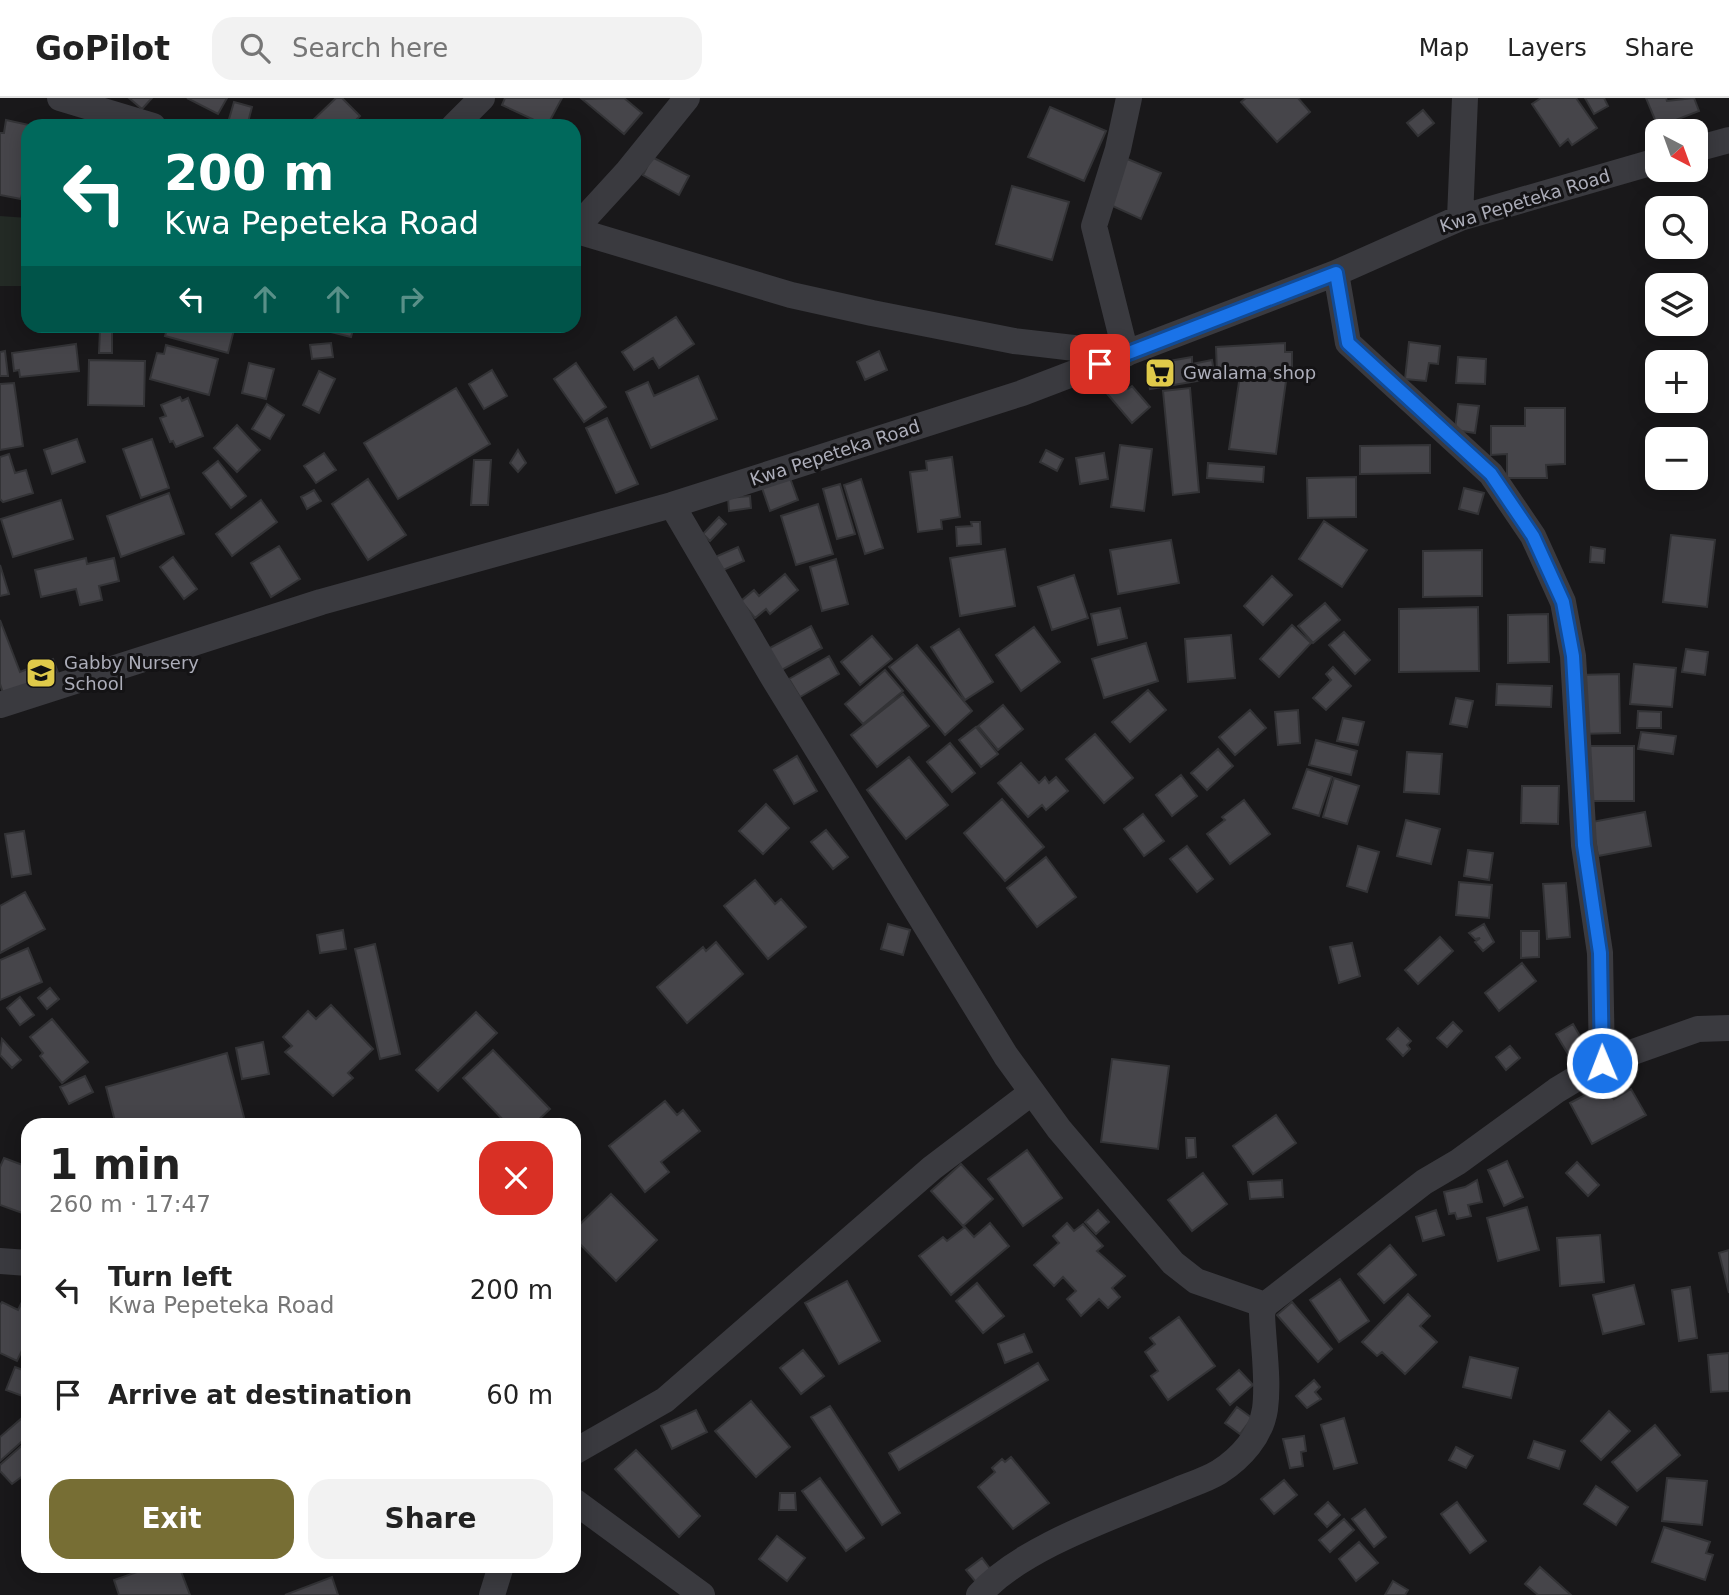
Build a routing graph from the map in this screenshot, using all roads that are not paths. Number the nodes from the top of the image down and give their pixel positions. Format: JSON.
{"nodes":[{"id":1,"x":60,"y":98,"type":"edge"},
{"id":2,"x":482,"y":98,"type":"edge"},
{"id":3,"x":687,"y":98,"type":"edge"},
{"id":4,"x":1129,"y":98,"type":"edge"},
{"id":5,"x":1465,"y":98,"type":"edge"},
{"id":6,"x":130,"y":119,"type":"edge"},
{"id":7,"x":461,"y":119,"type":"edge"},
{"id":8,"x":1729,"y":139,"type":"edge"},
{"id":9,"x":1708,"y":145,"type":"edge"},
{"id":10,"x":1645,"y":164,"type":"edge"},
{"id":11,"x":1460,"y":218,"type":"junction"},
{"id":12,"x":581,"y":222,"type":"edge"},
{"id":13,"x":581,"y":232,"type":"edge"},
{"id":14,"x":1336,"y":273,"type":"junction"},
{"id":15,"x":1126,"y":354,"type":"junction"},
{"id":16,"x":672,"y":505,"type":"junction"},
{"id":17,"x":0,"y":705,"type":"edge"},
{"id":18,"x":1729,"y":1028,"type":"edge"},
{"id":19,"x":1602,"y":1063,"type":"junction"},
{"id":20,"x":1031,"y":1093,"type":"junction"},
{"id":21,"x":0,"y":1261,"type":"edge"},
{"id":22,"x":21,"y":1262,"type":"edge"},
{"id":23,"x":1265,"y":1305,"type":"junction"},
{"id":24,"x":581,"y":1448,"type":"edge"},
{"id":25,"x":581,"y":1506,"type":"edge"},
{"id":26,"x":499,"y":1573,"type":"edge"},
{"id":27,"x":492,"y":1595,"type":"edge"},
{"id":28,"x":702,"y":1595,"type":"edge"},
{"id":29,"x":979,"y":1595,"type":"edge"}],
"edges":[{"from":1,"to":6,"type":"street"},
{"from":2,"to":7,"type":"street"},
{"from":3,"to":12,"type":"street"},
{"from":4,"to":15,"type":"street"},
{"from":5,"to":11,"type":"street"},
{"from":8,"to":9,"type":"street"},
{"from":10,"to":11,"type":"street","name":"Kwa Pepeteka Road"},
{"from":11,"to":14,"type":"street","name":"Kwa Pepeteka Road"},
{"from":13,"to":15,"type":"street"},
{"from":14,"to":15,"type":"street","name":"Kwa Pepeteka Road"},
{"from":14,"to":19,"type":"street"},
{"from":15,"to":16,"type":"street","name":"Kwa Pepeteka Road"},
{"from":16,"to":17,"type":"street","name":"Kwa Pepeteka Road"},
{"from":16,"to":20,"type":"street"},
{"from":18,"to":19,"type":"street"},
{"from":19,"to":23,"type":"street"},
{"from":20,"to":23,"type":"street"},
{"from":20,"to":24,"type":"street"},
{"from":21,"to":22,"type":"street"},
{"from":23,"to":29,"type":"street"},
{"from":25,"to":28,"type":"street"},
{"from":26,"to":27,"type":"street"}]}
